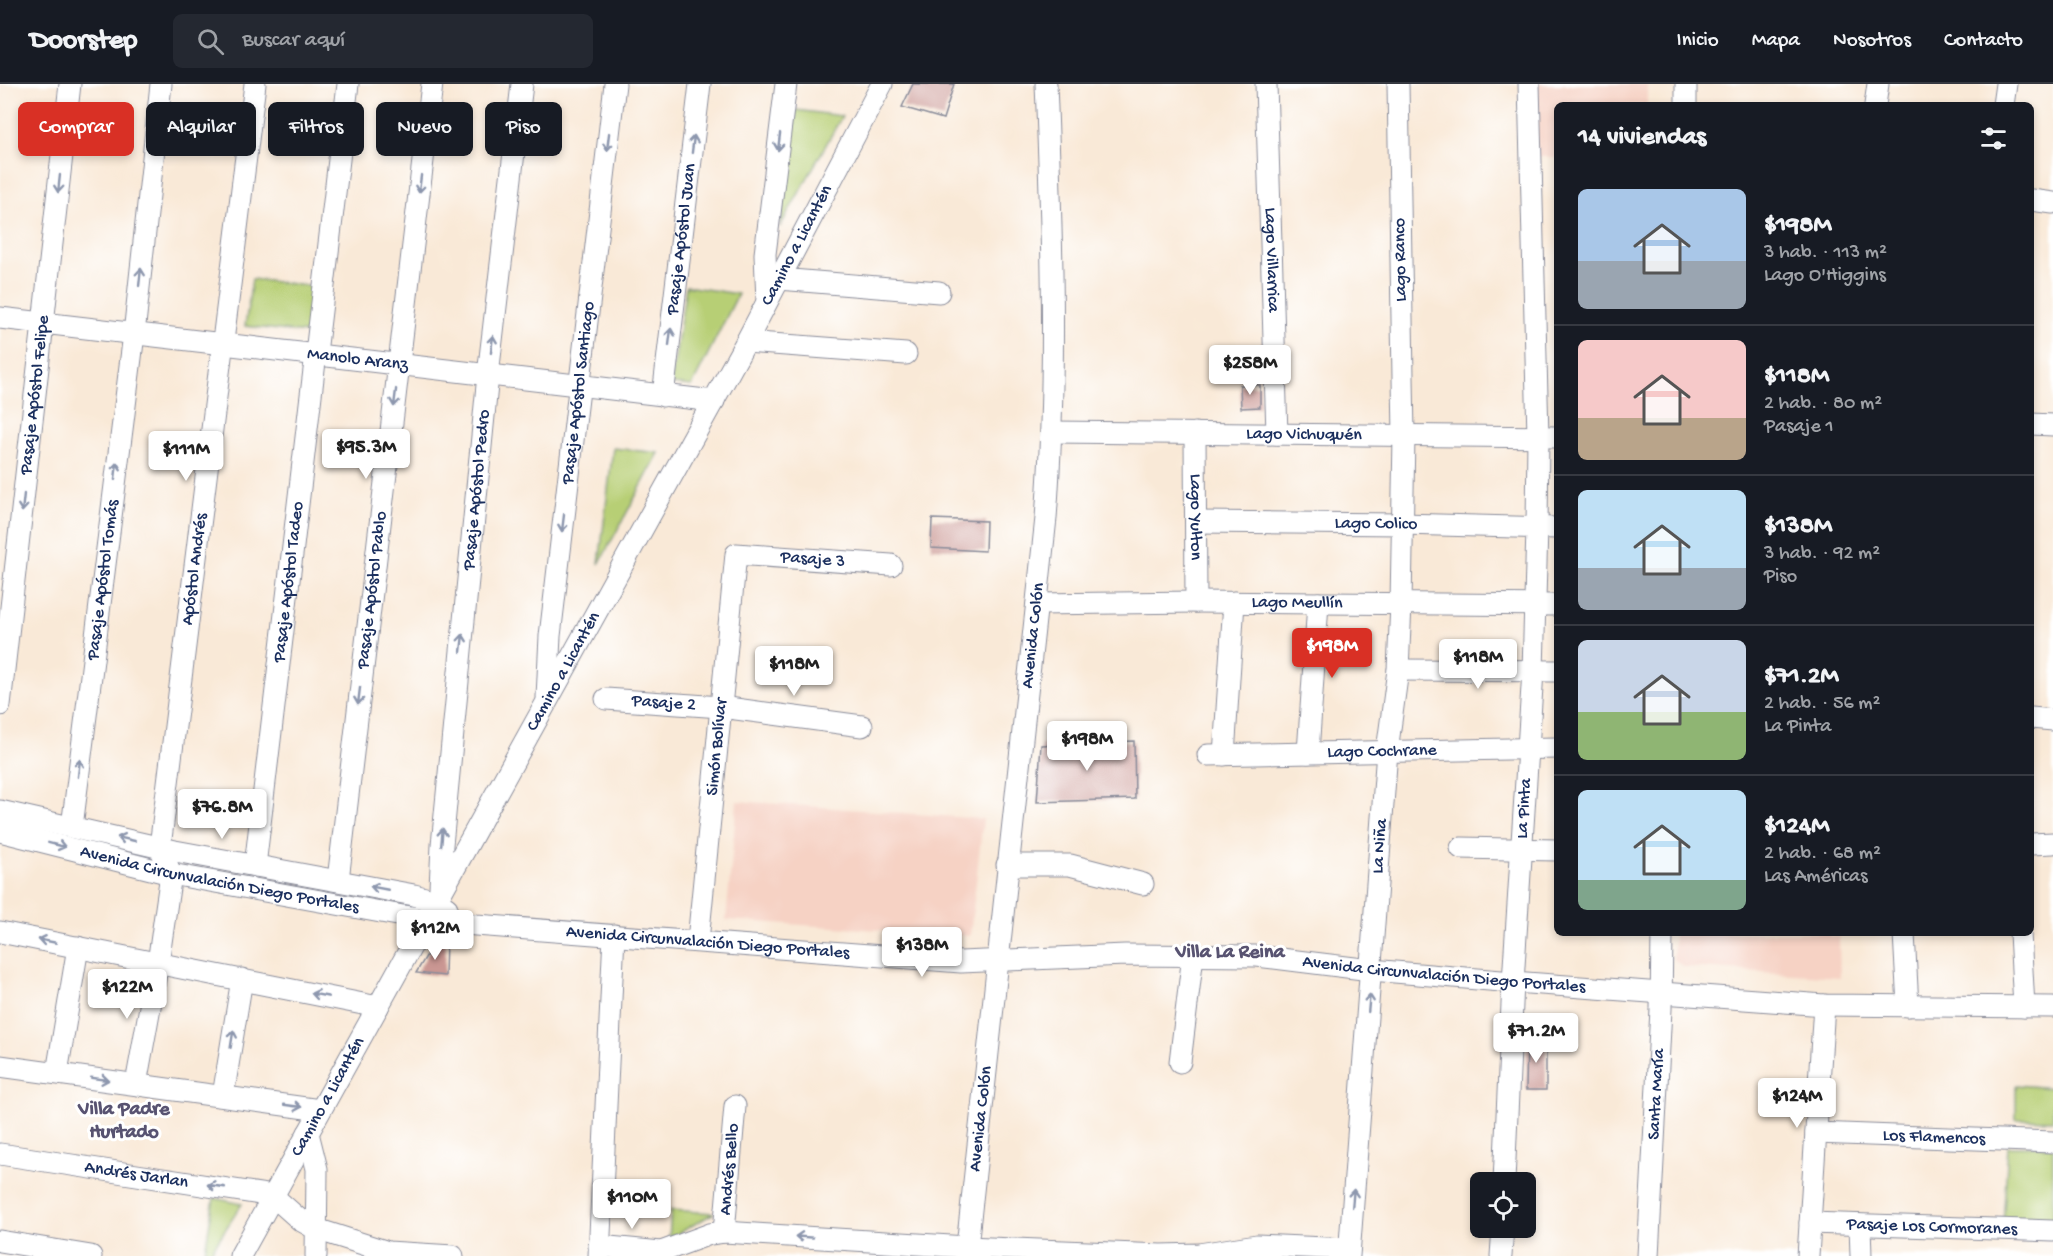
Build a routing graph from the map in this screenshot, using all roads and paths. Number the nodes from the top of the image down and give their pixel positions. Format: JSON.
{"nodes":[{"id":1,"x":70,"y":84,"type":"edge"},
{"id":2,"x":161,"y":84,"type":"edge"},
{"id":3,"x":255,"y":84,"type":"edge"},
{"id":4,"x":348,"y":84,"type":"edge"},
{"id":5,"x":432,"y":84,"type":"edge"},
{"id":6,"x":522,"y":84,"type":"edge"},
{"id":7,"x":615,"y":84,"type":"edge"},
{"id":8,"x":700,"y":84,"type":"edge"},
{"id":9,"x":786,"y":84,"type":"edge"},
{"id":10,"x":882,"y":84,"type":"edge"},
{"id":11,"x":1046,"y":84,"type":"edge"},
{"id":12,"x":1266,"y":84,"type":"edge"},
{"id":13,"x":1398,"y":84,"type":"edge"},
{"id":14,"x":1529,"y":84,"type":"edge"},
{"id":15,"x":1686,"y":84,"type":"edge"},
{"id":16,"x":1878,"y":84,"type":"edge"},
{"id":17,"x":2006,"y":84,"type":"edge"},
{"id":18,"x":1686,"y":102,"type":"edge"},
{"id":19,"x":1875,"y":102,"type":"edge"},
{"id":20,"x":2003,"y":102,"type":"edge"},
{"id":21,"x":2034,"y":200,"type":"edge"},
{"id":22,"x":2053,"y":202,"type":"edge"},
{"id":23,"x":779,"y":279,"type":"junction"},
{"id":24,"x":939,"y":292,"type":"dead end"},
{"id":25,"x":767,"y":302,"type":"junction"},
{"id":26,"x":0,"y":318,"type":"edge"},
{"id":27,"x":43,"y":323,"type":"junction"},
{"id":28,"x":134,"y":334,"type":"junction"},
{"id":29,"x":746,"y":342,"type":"junction"},
{"id":30,"x":223,"y":344,"type":"junction"},
{"id":31,"x":906,"y":354,"type":"dead end"},
{"id":32,"x":315,"y":355,"type":"junction"},
{"id":33,"x":399,"y":365,"type":"junction"},
{"id":34,"x":488,"y":375,"type":"junction"},
{"id":35,"x":579,"y":386,"type":"junction"},
{"id":36,"x":663,"y":396,"type":"junction"},
{"id":37,"x":714,"y":401,"type":"junction"},
{"id":38,"x":2034,"y":424,"type":"edge"},
{"id":39,"x":2053,"y":425,"type":"edge"},
{"id":40,"x":1052,"y":432,"type":"junction"},
{"id":41,"x":1195,"y":433,"type":"junction"},
{"id":42,"x":1276,"y":434,"type":"junction"},
{"id":43,"x":1404,"y":436,"type":"junction"},
{"id":44,"x":1548,"y":436,"type":"edge"},
{"id":45,"x":1196,"y":522,"type":"junction"},
{"id":46,"x":1402,"y":524,"type":"junction"},
{"id":47,"x":1547,"y":528,"type":"edge"},
{"id":48,"x":736,"y":554,"type":"joint"},
{"id":49,"x":891,"y":565,"type":"dead end"},
{"id":50,"x":1196,"y":602,"type":"junction"},
{"id":51,"x":1234,"y":602,"type":"junction"},
{"id":52,"x":1318,"y":603,"type":"junction"},
{"id":53,"x":1037,"y":604,"type":"junction"},
{"id":54,"x":1401,"y":604,"type":"junction"},
{"id":55,"x":1535,"y":605,"type":"junction"},
{"id":56,"x":1554,"y":605,"type":"edge"},
{"id":57,"x":1398,"y":670,"type":"junction"},
{"id":58,"x":1533,"y":671,"type":"junction"},
{"id":59,"x":1554,"y":671,"type":"edge"},
{"id":60,"x":606,"y":699,"type":"dead end"},
{"id":61,"x":546,"y":702,"type":"junction"},
{"id":62,"x":0,"y":705,"type":"edge"},
{"id":63,"x":721,"y":707,"type":"junction"},
{"id":64,"x":2034,"y":718,"type":"edge"},
{"id":65,"x":2053,"y":720,"type":"edge"},
{"id":66,"x":862,"y":726,"type":"dead end"},
{"id":67,"x":1554,"y":748,"type":"edge"},
{"id":68,"x":1528,"y":749,"type":"junction"},
{"id":69,"x":1387,"y":751,"type":"junction"},
{"id":70,"x":1308,"y":753,"type":"junction"},
{"id":71,"x":0,"y":812,"type":"edge"},
{"id":72,"x":72,"y":826,"type":"junction"},
{"id":73,"x":0,"y":831,"type":"edge"},
{"id":74,"x":2053,"y":843,"type":"edge"},
{"id":75,"x":2034,"y":844,"type":"edge"},
{"id":76,"x":160,"y":847,"type":"junction"},
{"id":77,"x":1461,"y":848,"type":"dead end"},
{"id":78,"x":1521,"y":850,"type":"junction"},
{"id":79,"x":1554,"y":850,"type":"edge"},
{"id":80,"x":1007,"y":865,"type":"junction"},
{"id":81,"x":255,"y":866,"type":"junction"},
{"id":82,"x":171,"y":874,"type":"junction"},
{"id":83,"x":338,"y":880,"type":"junction"},
{"id":84,"x":1143,"y":884,"type":"dead end"},
{"id":85,"x":438,"y":898,"type":"junction"},
{"id":86,"x":426,"y":920,"type":"junction"},
{"id":87,"x":476,"y":925,"type":"junction"},
{"id":88,"x":0,"y":934,"type":"edge"},
{"id":89,"x":614,"y":935,"type":"junction"},
{"id":90,"x":1662,"y":936,"type":"edge"},
{"id":91,"x":1904,"y":936,"type":"edge"},
{"id":92,"x":2020,"y":936,"type":"edge"},
{"id":93,"x":698,"y":941,"type":"junction"},
{"id":94,"x":78,"y":947,"type":"junction"},
{"id":95,"x":1193,"y":955,"type":"junction"},
{"id":96,"x":997,"y":961,"type":"junction"},
{"id":97,"x":158,"y":963,"type":"junction"},
{"id":98,"x":1371,"y":970,"type":"junction"},
{"id":99,"x":242,"y":979,"type":"junction"},
{"id":100,"x":1513,"y":982,"type":"junction"},
{"id":101,"x":1660,"y":993,"type":"junction"},
{"id":102,"x":1824,"y":1005,"type":"junction"},
{"id":103,"x":1908,"y":1006,"type":"junction"},
{"id":104,"x":378,"y":1007,"type":"junction"},
{"id":105,"x":2024,"y":1007,"type":"junction"},
{"id":106,"x":2053,"y":1007,"type":"edge"},
{"id":107,"x":1180,"y":1062,"type":"dead end"},
{"id":108,"x":0,"y":1066,"type":"edge"},
{"id":109,"x":57,"y":1074,"type":"junction"},
{"id":110,"x":136,"y":1084,"type":"junction"},
{"id":111,"x":223,"y":1096,"type":"junction"},
{"id":112,"x":735,"y":1106,"type":"dead end"},
{"id":113,"x":320,"y":1110,"type":"junction"},
{"id":114,"x":308,"y":1133,"type":"junction"},
{"id":115,"x":1816,"y":1133,"type":"junction"},
{"id":116,"x":2053,"y":1142,"type":"edge"},
{"id":117,"x":0,"y":1154,"type":"edge"},
{"id":118,"x":1504,"y":1172,"type":"edge"},
{"id":119,"x":273,"y":1196,"type":"junction"},
{"id":120,"x":1810,"y":1223,"type":"junction"},
{"id":121,"x":1860,"y":1225,"type":"junction"},
{"id":122,"x":316,"y":1230,"type":"junction"},
{"id":123,"x":2053,"y":1230,"type":"edge"},
{"id":124,"x":724,"y":1232,"type":"junction"},
{"id":125,"x":1502,"y":1238,"type":"edge"},
{"id":126,"x":0,"y":1241,"type":"edge"},
{"id":127,"x":685,"y":1250,"type":"edge"},
{"id":128,"x":599,"y":1251,"type":"edge"},
{"id":129,"x":967,"y":1252,"type":"edge"},
{"id":130,"x":1349,"y":1252,"type":"edge"},
{"id":131,"x":661,"y":1254,"type":"edge"},
{"id":132,"x":91,"y":1256,"type":"edge"},
{"id":133,"x":240,"y":1256,"type":"edge"},
{"id":134,"x":316,"y":1256,"type":"edge"},
{"id":135,"x":446,"y":1256,"type":"edge"},
{"id":136,"x":453,"y":1256,"type":"edge"},
{"id":137,"x":1501,"y":1256,"type":"edge"},
{"id":138,"x":1648,"y":1256,"type":"edge"},
{"id":139,"x":1808,"y":1256,"type":"edge"},
{"id":140,"x":1860,"y":1256,"type":"edge"}],
"edges":[{"from":1,"to":27,"type":"street","name":"Pasaje Apóstol Felipe","one_way":true},
{"from":28,"to":2,"type":"street","name":"Pasaje Apóstol Tomás","one_way":true},
{"from":3,"to":30,"type":"street","name":"Apóstol Andrés"},
{"from":4,"to":32,"type":"street","name":"Pasaje Apóstol Tadeo"},
{"from":5,"to":33,"type":"street","name":"Pasaje Apóstol Pablo","one_way":true},
{"from":34,"to":6,"type":"street","name":"Pasaje Apóstol Pedro","one_way":true},
{"from":7,"to":35,"type":"street","name":"Pasaje Apóstol Santiago","one_way":true},
{"from":36,"to":8,"type":"street","name":"Pasaje Apóstol Juan","one_way":true},
{"from":9,"to":25,"type":"street","one_way":true},
{"from":10,"to":23,"type":"street","name":"Camino a Licantén"},
{"from":11,"to":40,"type":"street","name":"Avenida Colón"},
{"from":12,"to":42,"type":"street","name":"Lago Villarrica"},
{"from":13,"to":43,"type":"street","name":"Lago Ranco"},
{"from":14,"to":44,"type":"street","name":"La Pinta"},
{"from":15,"to":18,"type":"street"},
{"from":16,"to":19,"type":"street"},
{"from":17,"to":20,"type":"street"},
{"from":21,"to":22,"type":"street"},
{"from":23,"to":24,"type":"street"},
{"from":23,"to":25,"type":"street","name":"Camino a Licantén"},
{"from":25,"to":29,"type":"street","name":"Camino a Licantén"},
{"from":26,"to":27,"type":"street","name":"Manolo Aranz"},
{"from":27,"to":28,"type":"street","name":"Manolo Aranz"},
{"from":27,"to":62,"type":"street","name":"Pasaje Apóstol Felipe","one_way":true},
{"from":28,"to":30,"type":"street","name":"Manolo Aranz"},
{"from":72,"to":28,"type":"street","name":"Pasaje Apóstol Tomás","one_way":true},
{"from":29,"to":31,"type":"street"},
{"from":29,"to":37,"type":"street","name":"Camino a Licantén"},
{"from":30,"to":32,"type":"street","name":"Manolo Aranz"},
{"from":30,"to":76,"type":"street","name":"Apóstol Andrés"},
{"from":32,"to":33,"type":"street","name":"Manolo Aranz"},
{"from":32,"to":81,"type":"street","name":"Pasaje Apóstol Tadeo"},
{"from":33,"to":34,"type":"street","name":"Manolo Aranz"},
{"from":33,"to":83,"type":"street","name":"Pasaje Apóstol Pablo","one_way":true},
{"from":34,"to":35,"type":"street","name":"Manolo Aranz"},
{"from":85,"to":34,"type":"street","name":"Pasaje Apóstol Pedro","one_way":true},
{"from":35,"to":36,"type":"street","name":"Manolo Aranz"},
{"from":35,"to":61,"type":"street","name":"Pasaje Apóstol Santiago","one_way":true},
{"from":36,"to":37,"type":"street","name":"Manolo Aranz"},
{"from":37,"to":61,"type":"street","name":"Camino a Licantén"},
{"from":38,"to":39,"type":"street"},
{"from":40,"to":41,"type":"street","name":"Lago Vichuquén"},
{"from":40,"to":53,"type":"street","name":"Avenida Colón"},
{"from":41,"to":42,"type":"street","name":"Lago Vichuquén"},
{"from":41,"to":45,"type":"street","name":"Lago Yulton"},
{"from":42,"to":43,"type":"street","name":"Lago Vichuquén"},
{"from":43,"to":44,"type":"street","name":"Lago Vichuquén"},
{"from":43,"to":46,"type":"street","name":"La Niña"},
{"from":44,"to":47,"type":"street","name":"La Pinta"},
{"from":45,"to":46,"type":"street","name":"Lago Colico"},
{"from":45,"to":50,"type":"street","name":"Lago Yulton"},
{"from":46,"to":47,"type":"street","name":"Lago Colico"},
{"from":46,"to":54,"type":"street","name":"La Niña"},
{"from":47,"to":55,"type":"street","name":"La Pinta"},
{"from":48,"to":49,"type":"street","name":"Pasaje 3"},
{"from":48,"to":63,"type":"street","name":"Simón Bolívar"},
{"from":50,"to":51,"type":"street","name":"Lago Meullín"},
{"from":50,"to":53,"type":"street","name":"Lago Meullín"},
{"from":51,"to":52,"type":"street","name":"Lago Meullín"},
{"from":51,"to":70,"type":"street","name":"Lago Cochrane"},
{"from":52,"to":54,"type":"street","name":"Lago Meullín"},
{"from":52,"to":70,"type":"street"},
{"from":53,"to":80,"type":"street","name":"Avenida Colón"},
{"from":54,"to":55,"type":"street","name":"Lago Meullín"},
{"from":54,"to":57,"type":"street","name":"La Niña"},
{"from":55,"to":56,"type":"street","name":"Lago Meullín"},
{"from":55,"to":58,"type":"street","name":"La Pinta"},
{"from":57,"to":58,"type":"street"},
{"from":57,"to":69,"type":"street","name":"La Niña"},
{"from":58,"to":59,"type":"street"},
{"from":58,"to":68,"type":"street","name":"La Pinta"},
{"from":60,"to":63,"type":"street","name":"Pasaje 2"},
{"from":61,"to":85,"type":"street","name":"Camino a Licantén"},
{"from":63,"to":66,"type":"street","name":"Pasaje 2"},
{"from":63,"to":93,"type":"street","name":"Simón Bolívar"},
{"from":64,"to":65,"type":"street"},
{"from":67,"to":68,"type":"street","name":"Lago Cochrane"},
{"from":68,"to":69,"type":"street","name":"Lago Cochrane"},
{"from":68,"to":78,"type":"street","name":"La Pinta"},
{"from":69,"to":70,"type":"street","name":"Lago Cochrane"},
{"from":69,"to":98,"type":"street","name":"La Niña"},
{"from":71,"to":72,"type":"street","name":"Avenida Circunvalación Diego Portales"},
{"from":76,"to":72,"type":"street","name":"Avenida Circunvalación Diego Portales","one_way":true},
{"from":73,"to":82,"type":"street","name":"Avenida Circunvalación Diego Portales","one_way":true},
{"from":74,"to":75,"type":"street"},
{"from":76,"to":81,"type":"street","name":"Avenida Circunvalación Diego Portales"},
{"from":76,"to":82,"type":"street","name":"Apóstol Andrés"},
{"from":77,"to":78,"type":"street"},
{"from":78,"to":79,"type":"street"},
{"from":78,"to":100,"type":"street","name":"La Pinta"},
{"from":80,"to":84,"type":"street"},
{"from":80,"to":96,"type":"street","name":"Avenida Colón"},
{"from":81,"to":83,"type":"street","name":"Avenida Circunvalación Diego Portales"},
{"from":82,"to":86,"type":"street","name":"Avenida Circunvalación Diego Portales"},
{"from":82,"to":97,"type":"street"},
{"from":85,"to":83,"type":"street","name":"Avenida Circunvalación Diego Portales","one_way":true},
{"from":85,"to":86,"type":"street","name":"Camino a Licantén"},
{"from":85,"to":87,"type":"street","name":"Avenida Circunvalación Diego Portales"},
{"from":86,"to":87,"type":"street","name":"Avenida Circunvalación Diego Portales"},
{"from":86,"to":104,"type":"street","name":"Camino a Licantén"},
{"from":87,"to":89,"type":"street","name":"Avenida Circunvalación Diego Portales"},
{"from":94,"to":88,"type":"street","one_way":true},
{"from":89,"to":93,"type":"street","name":"Avenida Circunvalación Diego Portales"},
{"from":89,"to":128,"type":"street"},
{"from":90,"to":101,"type":"street","name":"Santa María"},
{"from":91,"to":103,"type":"street"},
{"from":92,"to":105,"type":"street"},
{"from":93,"to":96,"type":"street","name":"Avenida Circunvalación Diego Portales"},
{"from":94,"to":97,"type":"street"},
{"from":94,"to":109,"type":"street"},
{"from":95,"to":96,"type":"street","name":"Avenida Circunvalación Diego Portales"},
{"from":95,"to":98,"type":"street","name":"Avenida Circunvalación Diego Portales"},
{"from":95,"to":107,"type":"street"},
{"from":96,"to":129,"type":"street","name":"Avenida Colón"},
{"from":97,"to":99,"type":"street"},
{"from":97,"to":110,"type":"street"},
{"from":98,"to":100,"type":"street","name":"Avenida Circunvalación Diego Portales"},
{"from":130,"to":98,"type":"street","name":"La Niña","one_way":true},
{"from":104,"to":99,"type":"street","one_way":true},
{"from":111,"to":99,"type":"street","one_way":true},
{"from":100,"to":101,"type":"street","name":"Avenida Circunvalación Diego Portales"},
{"from":100,"to":118,"type":"street","name":"La Pinta"},
{"from":101,"to":102,"type":"street","name":"Avenida Circunvalación Diego Portales"},
{"from":101,"to":138,"type":"street","name":"Santa María"},
{"from":102,"to":103,"type":"street","name":"Avenida Circunvalación Diego Portales"},
{"from":102,"to":115,"type":"street"},
{"from":103,"to":105,"type":"street","name":"Avenida Circunvalación Diego Portales"},
{"from":104,"to":113,"type":"street","name":"Camino a Licantén"},
{"from":105,"to":106,"type":"street","name":"Avenida Circunvalación Diego Portales"},
{"from":108,"to":109,"type":"street"},
{"from":109,"to":110,"type":"street","one_way":true},
{"from":110,"to":111,"type":"street"},
{"from":111,"to":113,"type":"street","one_way":true},
{"from":112,"to":124,"type":"street","name":"Andrés Bello"},
{"from":113,"to":114,"type":"street","name":"Camino a Licantén"},
{"from":114,"to":119,"type":"street","name":"Camino a Licantén"},
{"from":114,"to":122,"type":"street"},
{"from":115,"to":116,"type":"street","name":"Los Flamencos"},
{"from":115,"to":120,"type":"street"},
{"from":119,"to":117,"type":"street","name":"Andrés Jarlan","one_way":true},
{"from":119,"to":122,"type":"street"},
{"from":119,"to":133,"type":"street","name":"Camino a Licantén"},
{"from":120,"to":121,"type":"street","name":"Pasaje Los Cormoranes"},
{"from":120,"to":139,"type":"street"},
{"from":121,"to":123,"type":"street","name":"Pasaje Los Cormoranes"},
{"from":121,"to":140,"type":"street"},
{"from":122,"to":134,"type":"street"},
{"from":122,"to":135,"type":"street"},
{"from":124,"to":127,"type":"street","name":"Andrés Bello"},
{"from":129,"to":124,"type":"street","name":"Andrés Bello","one_way":true},
{"from":125,"to":137,"type":"street"},
{"from":126,"to":132,"type":"street"},
{"from":127,"to":131,"type":"street","name":"Andrés Bello"},
{"from":128,"to":131,"type":"street","name":"Andrés Bello"},
{"from":129,"to":130,"type":"street","name":"Andrés Bello"},
{"from":135,"to":136,"type":"street"}]}
